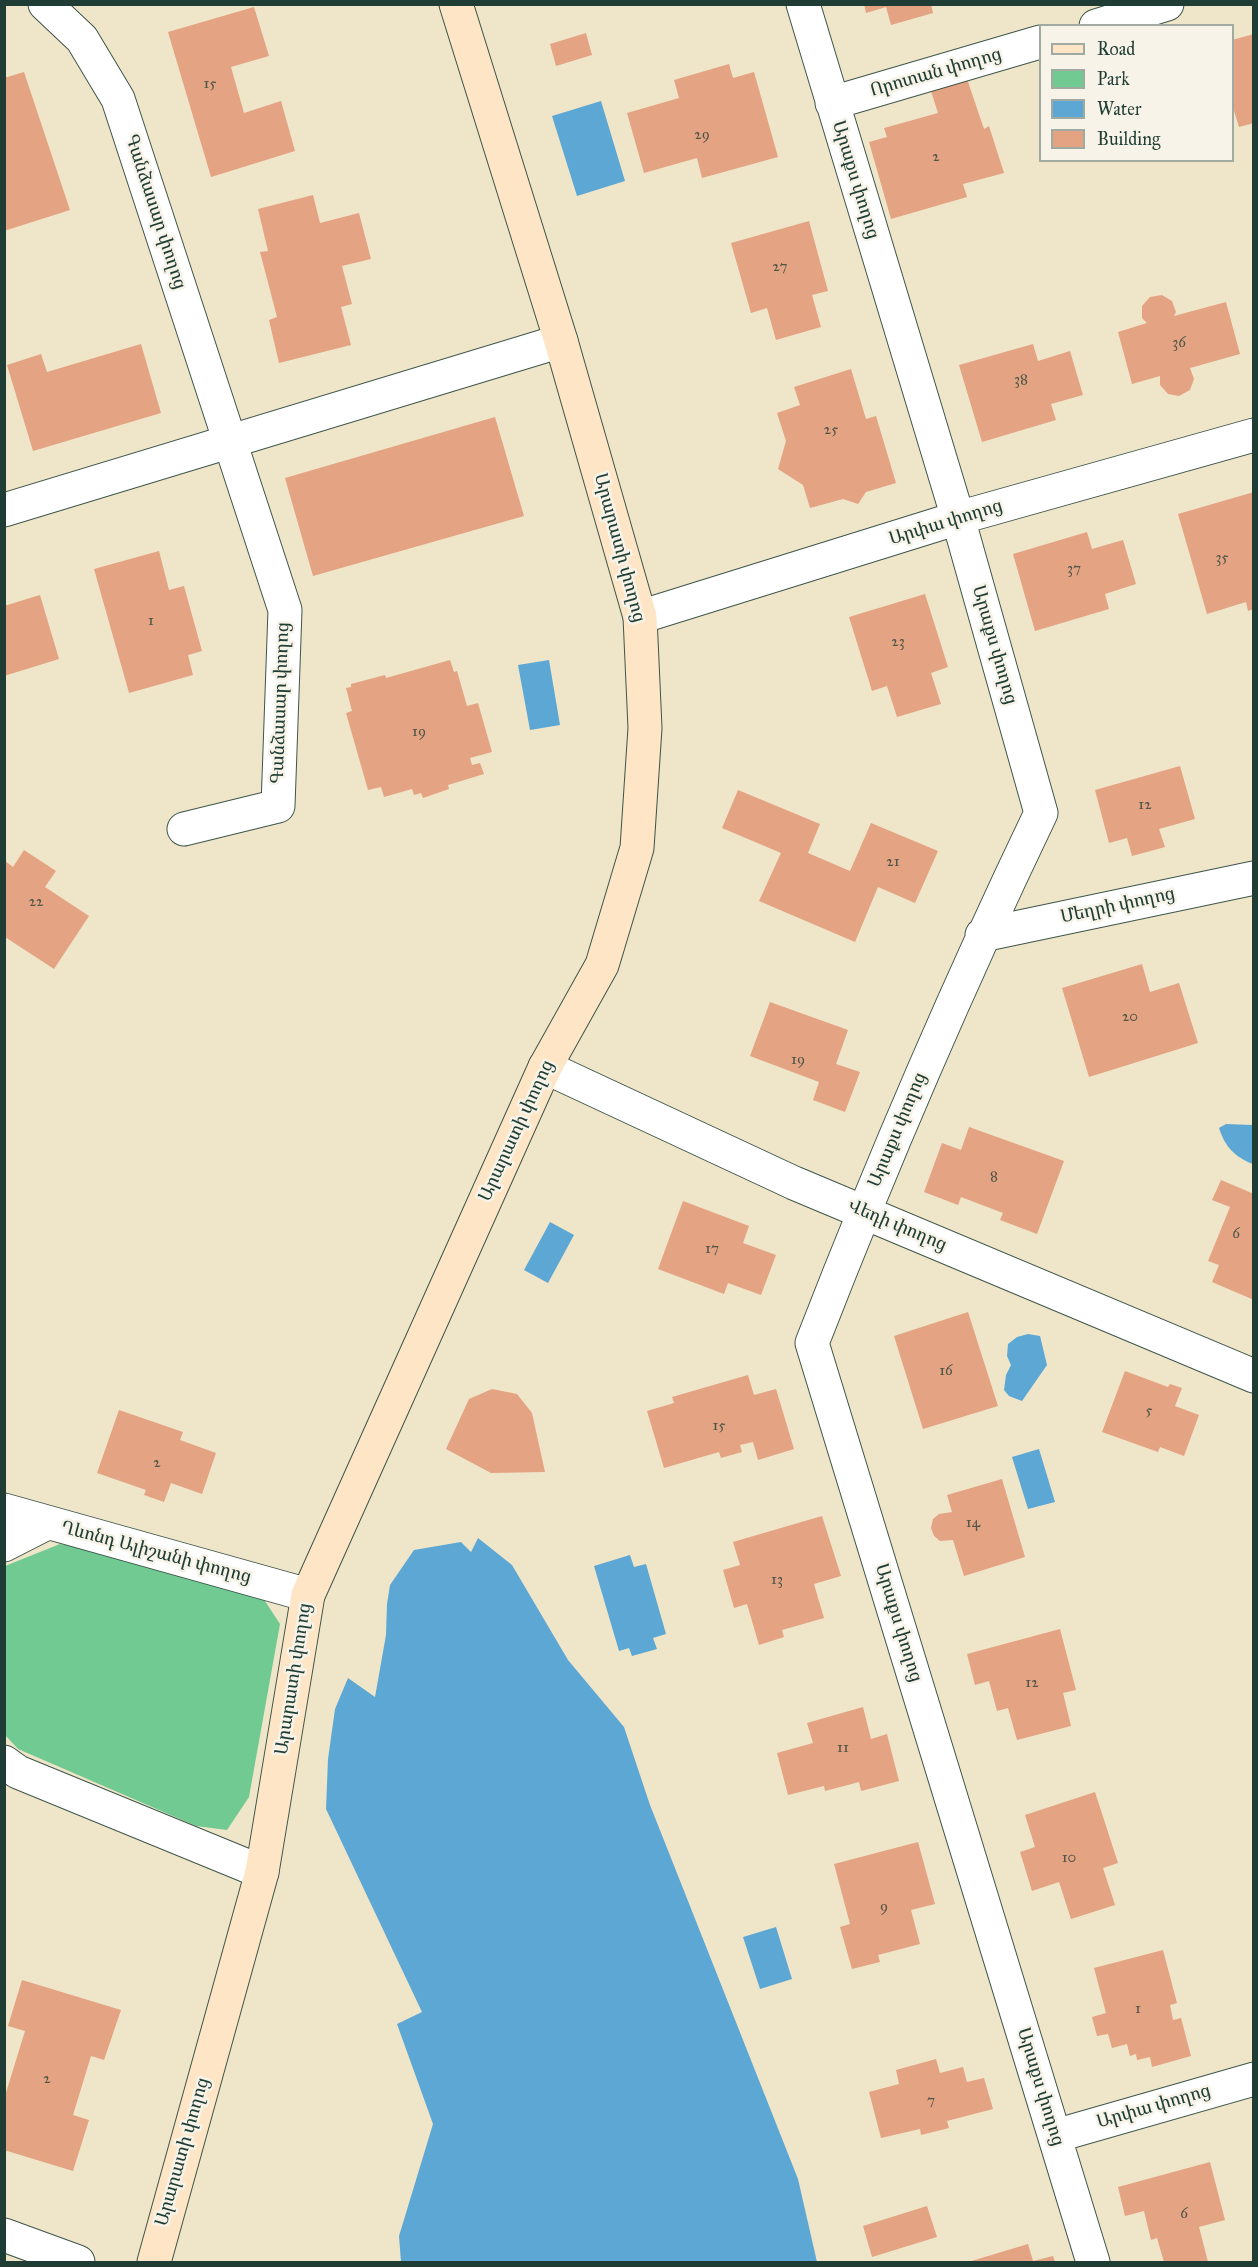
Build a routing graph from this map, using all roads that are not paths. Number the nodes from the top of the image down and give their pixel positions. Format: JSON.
{"nodes":[{"id":1,"x":45,"y":4,"type":"edge"},
{"id":2,"x":456,"y":4,"type":"edge"},
{"id":3,"x":803,"y":4,"type":"edge"},
{"id":4,"x":1167,"y":4,"type":"edge"},
{"id":5,"x":1102,"y":24,"type":"edge"},
{"id":6,"x":1039,"y":43,"type":"edge"},
{"id":7,"x":832,"y":104,"type":"junction"},
{"id":8,"x":561,"y":341,"type":"junction"},
{"id":9,"x":1254,"y":435,"type":"edge"},
{"id":10,"x":231,"y":441,"type":"junction"},
{"id":11,"x":4,"y":510,"type":"edge"},
{"id":12,"x":958,"y":518,"type":"junction"},
{"id":13,"x":640,"y":617,"type":"junction"},
{"id":14,"x":184,"y":829,"type":"dead end"},
{"id":15,"x":1254,"y":878,"type":"edge"},
{"id":16,"x":982,"y":934,"type":"junction"},
{"id":17,"x":546,"y":1067,"type":"junction"},
{"id":18,"x":863,"y":1211,"type":"junction"},
{"id":19,"x":1254,"y":1376,"type":"edge"},
{"id":20,"x":4,"y":1510,"type":"edge"},
{"id":21,"x":47,"y":1523,"type":"junction"},
{"id":22,"x":4,"y":1545,"type":"edge"},
{"id":23,"x":308,"y":1595,"type":"junction"},
{"id":24,"x":4,"y":1762,"type":"edge"},
{"id":25,"x":262,"y":1872,"type":"junction"},
{"id":26,"x":1254,"y":2079,"type":"edge"},
{"id":27,"x":1055,"y":2136,"type":"junction"},
{"id":28,"x":4,"y":2235,"type":"edge"},
{"id":29,"x":152,"y":2258,"type":"edge"},
{"id":30,"x":78,"y":2262,"type":"edge"},
{"id":31,"x":1093,"y":2262,"type":"edge"}],
"edges":[{"from":1,"to":10,"type":"street","name":"Գանձասար փողոց"},
{"from":2,"to":8,"type":"street","name":"Արարատի փողոց"},
{"from":3,"to":7,"type":"street","name":"Արաքս փողոց"},
{"from":4,"to":5,"type":"street"},
{"from":6,"to":7,"type":"street","name":"Որոտան փողոց"},
{"from":7,"to":12,"type":"street","name":"Արաքս փողոց"},
{"from":8,"to":10,"type":"street"},
{"from":8,"to":13,"type":"street","name":"Արարատի փողոց"},
{"from":9,"to":12,"type":"street","name":"Արփա փողոց"},
{"from":10,"to":11,"type":"street"},
{"from":10,"to":14,"type":"street","name":"Գանձասար փողոց"},
{"from":12,"to":13,"type":"street","name":"Արփա փողոց"},
{"from":12,"to":16,"type":"street","name":"Արաքս փողոց"},
{"from":13,"to":17,"type":"street","name":"Արարատի փողոց"},
{"from":15,"to":16,"type":"street","name":"Մեղրի փողոց"},
{"from":16,"to":18,"type":"street","name":"Արաքս փողոց"},
{"from":17,"to":18,"type":"street","name":"Վեդի փողոց"},
{"from":17,"to":23,"type":"street","name":"Արարատի փողոց"},
{"from":18,"to":19,"type":"street","name":"Վեդի փողոց"},
{"from":18,"to":27,"type":"street","name":"Արաքս փողոց"},
{"from":20,"to":21,"type":"street","name":"Ղևոնդ Ալիշանի փողոց"},
{"from":21,"to":22,"type":"street"},
{"from":21,"to":23,"type":"street","name":"Ղևոնդ Ալիշանի փողոց"},
{"from":23,"to":25,"type":"street","name":"Արարատի փողոց"},
{"from":24,"to":25,"type":"street"},
{"from":25,"to":29,"type":"street","name":"Արարատի փողոց"},
{"from":26,"to":27,"type":"street","name":"Արփա փողոց"},
{"from":27,"to":31,"type":"street","name":"Արաքս փողոց"},
{"from":28,"to":30,"type":"street"}]}
